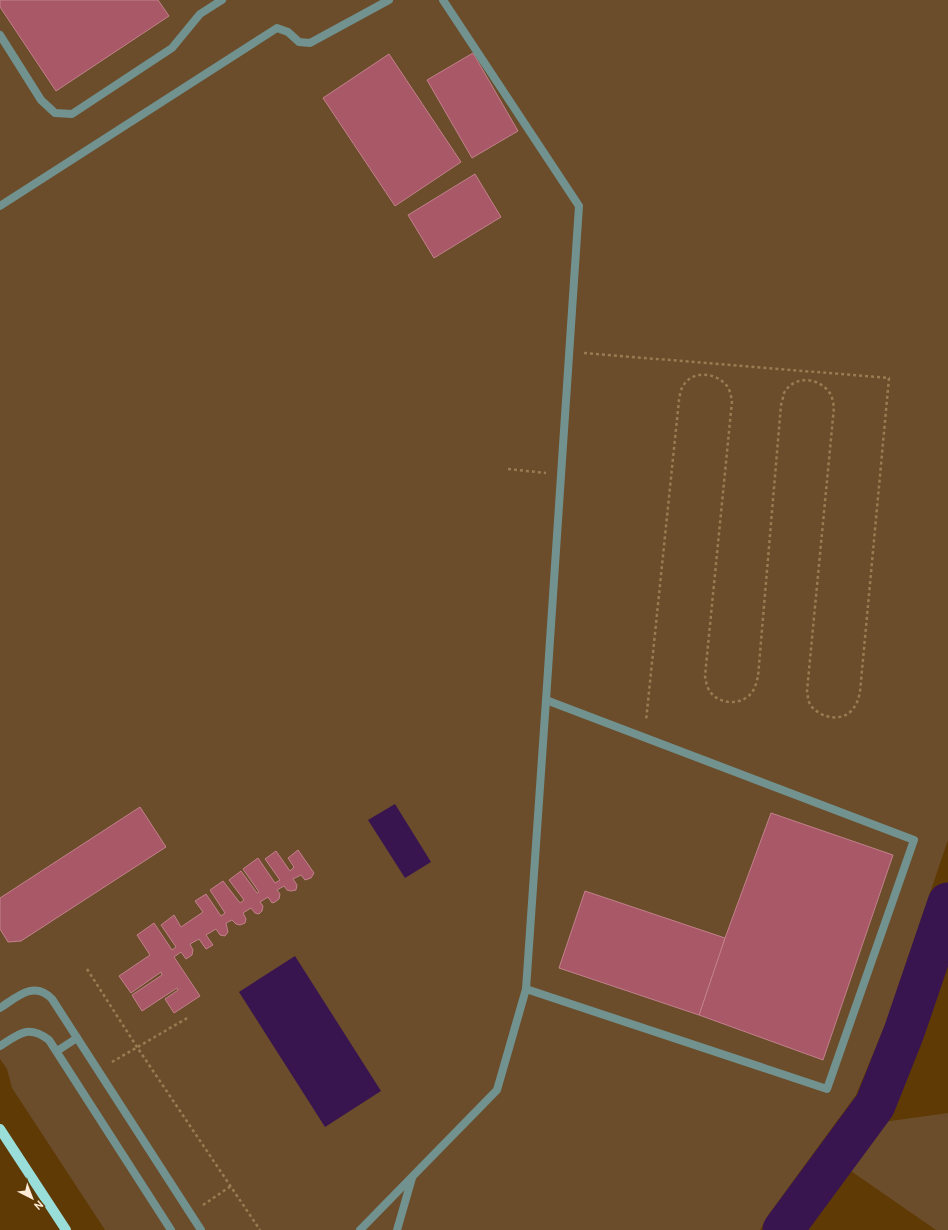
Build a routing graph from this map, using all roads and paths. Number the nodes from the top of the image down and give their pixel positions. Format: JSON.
{"nodes":[{"id":1,"x":222,"y":0,"type":"edge"},
{"id":2,"x":389,"y":0,"type":"edge"},
{"id":3,"x":443,"y":0,"type":"edge"},
{"id":4,"x":0,"y":35,"type":"edge"},
{"id":5,"x":0,"y":206,"type":"edge"},
{"id":6,"x":569,"y":352,"type":"junction"},
{"id":7,"x":508,"y":469,"type":"dead end"},
{"id":8,"x":560,"y":474,"type":"junction"},
{"id":9,"x":546,"y":700,"type":"junction"},
{"id":10,"x":644,"y":738,"type":"junction"},
{"id":11,"x":87,"y":969,"type":"dead end"},
{"id":12,"x":526,"y":989,"type":"junction"},
{"id":13,"x":0,"y":1008,"type":"edge"},
{"id":14,"x":189,"y":1017,"type":"dead end"},
{"id":15,"x":77,"y":1038,"type":"junction"},
{"id":16,"x":0,"y":1046,"type":"edge"},
{"id":17,"x":137,"y":1047,"type":"junction"},
{"id":18,"x":57,"y":1051,"type":"junction"},
{"id":19,"x":98,"y":1070,"type":"junction"},
{"id":20,"x":0,"y":1129,"type":"edge"},
{"id":21,"x":412,"y":1177,"type":"junction"},
{"id":22,"x":231,"y":1186,"type":"junction"},
{"id":23,"x":190,"y":1214,"type":"junction"},
{"id":24,"x":66,"y":1230,"type":"edge"},
{"id":25,"x":172,"y":1230,"type":"edge"},
{"id":26,"x":201,"y":1230,"type":"edge"},
{"id":27,"x":260,"y":1230,"type":"edge"},
{"id":28,"x":360,"y":1230,"type":"edge"},
{"id":29,"x":397,"y":1230,"type":"edge"}],
"edges":[{"from":1,"to":4,"type":"lane"},
{"from":2,"to":5,"type":"lane"},
{"from":3,"to":6,"type":"lane"},
{"from":6,"to":8,"type":"lane"},
{"from":6,"to":10,"type":"path"},
{"from":7,"to":8,"type":"path"},
{"from":8,"to":9,"type":"lane"},
{"from":9,"to":10,"type":"lane"},
{"from":9,"to":12,"type":"lane"},
{"from":10,"to":12,"type":"lane"},
{"from":11,"to":17,"type":"path"},
{"from":12,"to":21,"type":"lane"},
{"from":13,"to":15,"type":"lane"},
{"from":14,"to":17,"type":"path"},
{"from":15,"to":18,"type":"lane"},
{"from":15,"to":19,"type":"lane"},
{"from":16,"to":18,"type":"lane"},
{"from":17,"to":19,"type":"path"},
{"from":17,"to":22,"type":"path"},
{"from":18,"to":25,"type":"lane"},
{"from":19,"to":23,"type":"lane"},
{"from":20,"to":24,"type":"main road"},
{"from":21,"to":28,"type":"lane"},
{"from":21,"to":29,"type":"lane"},
{"from":22,"to":23,"type":"path"},
{"from":22,"to":27,"type":"path"},
{"from":23,"to":26,"type":"lane"}]}
